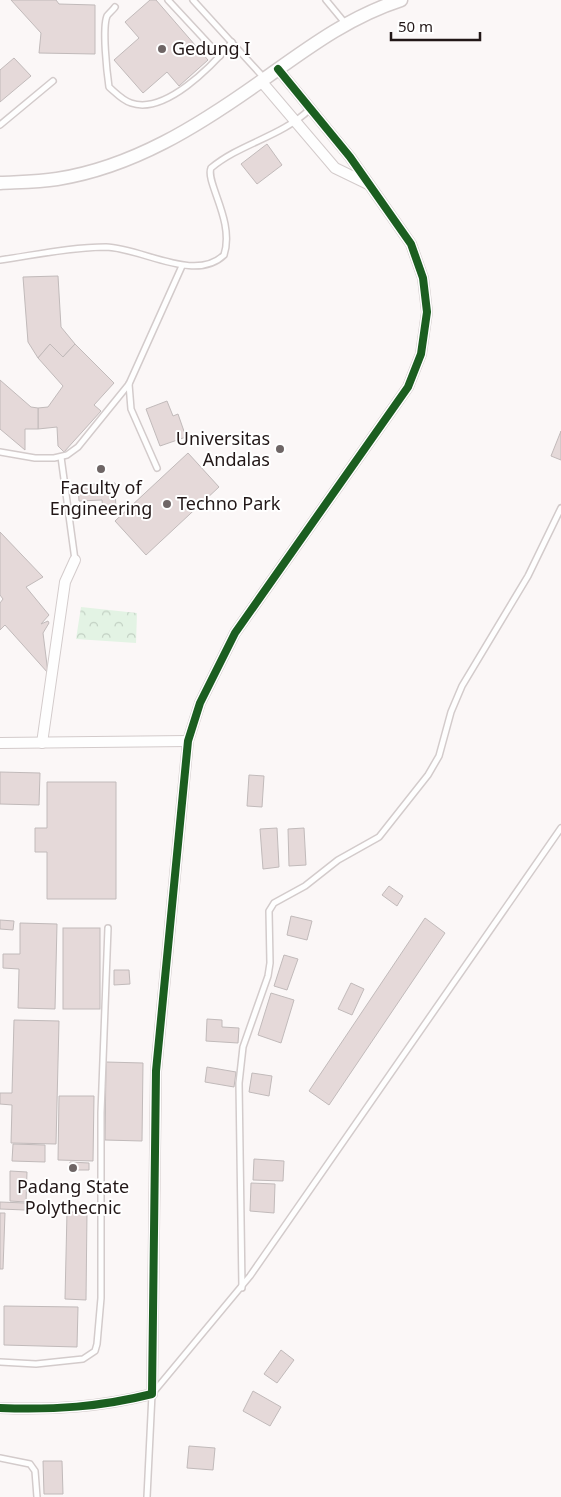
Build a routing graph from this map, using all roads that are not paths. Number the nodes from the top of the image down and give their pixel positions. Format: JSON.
{"nodes":[{"id":1,"x":168,"y":0,"type":"edge"},
{"id":2,"x":192,"y":0,"type":"edge"},
{"id":3,"x":326,"y":0,"type":"edge"},
{"id":4,"x":400,"y":0,"type":"edge"},
{"id":5,"x":115,"y":7,"type":"dead end"},
{"id":6,"x":345,"y":23,"type":"junction"},
{"id":7,"x":232,"y":42,"type":"junction"},
{"id":8,"x":220,"y":56,"type":"junction"},
{"id":9,"x":278,"y":69,"type":"junction"},
{"id":10,"x":263,"y":80,"type":"junction"},
{"id":11,"x":53,"y":82,"type":"dead end"},
{"id":12,"x":310,"y":110,"type":"junction"},
{"id":13,"x":296,"y":122,"type":"junction"},
{"id":14,"x":0,"y":125,"type":"edge"},
{"id":15,"x":0,"y":183,"type":"edge"},
{"id":16,"x":371,"y":185,"type":"junction"},
{"id":17,"x":0,"y":260,"type":"edge"},
{"id":18,"x":182,"y":266,"type":"junction"},
{"id":19,"x":129,"y":384,"type":"junction"},
{"id":20,"x":0,"y":452,"type":"edge"},
{"id":21,"x":61,"y":457,"type":"junction"},
{"id":22,"x":157,"y":468,"type":"dead end"},
{"id":23,"x":561,"y":508,"type":"edge"},
{"id":24,"x":558,"y":521,"type":"edge"},
{"id":25,"x":75,"y":560,"type":"joint"},
{"id":26,"x":188,"y":741,"type":"junction"},
{"id":27,"x":0,"y":743,"type":"edge"},
{"id":28,"x":42,"y":743,"type":"junction"},
{"id":29,"x":561,"y":828,"type":"edge"},
{"id":30,"x":108,"y":928,"type":"dead end"},
{"id":31,"x":242,"y":1288,"type":"junction"},
{"id":32,"x":0,"y":1362,"type":"edge"},
{"id":33,"x":152,"y":1394,"type":"junction"},
{"id":34,"x":0,"y":1408,"type":"edge"},
{"id":35,"x":0,"y":1458,"type":"edge"},
{"id":36,"x":36,"y":1497,"type":"edge"},
{"id":37,"x":147,"y":1497,"type":"edge"}],
"edges":[{"from":1,"to":8,"type":"lane"},
{"from":2,"to":7,"type":"lane"},
{"from":3,"to":6,"type":"lane"},
{"from":4,"to":6,"type":"street"},
{"from":5,"to":8,"type":"lane"},
{"from":6,"to":9,"type":"street"},
{"from":7,"to":8,"type":"lane"},
{"from":7,"to":10,"type":"lane"},
{"from":9,"to":10,"type":"street"},
{"from":9,"to":12,"type":"street"},
{"from":10,"to":13,"type":"street"},
{"from":10,"to":15,"type":"street"},
{"from":11,"to":14,"type":"lane"},
{"from":12,"to":13,"type":"lane"},
{"from":12,"to":16,"type":"street"},
{"from":13,"to":16,"type":"street"},
{"from":13,"to":18,"type":"lane"},
{"from":16,"to":26,"type":"street"},
{"from":17,"to":18,"type":"lane"},
{"from":18,"to":19,"type":"lane"},
{"from":19,"to":21,"type":"lane"},
{"from":19,"to":22,"type":"lane"},
{"from":20,"to":21,"type":"lane"},
{"from":21,"to":25,"type":"lane"},
{"from":23,"to":24,"type":"lane"},
{"from":24,"to":31,"type":"lane"},
{"from":25,"to":28,"type":"street"},
{"from":26,"to":28,"type":"street"},
{"from":26,"to":33,"type":"street"},
{"from":27,"to":28,"type":"street"},
{"from":29,"to":31,"type":"lane"},
{"from":30,"to":32,"type":"lane"},
{"from":31,"to":33,"type":"lane"},
{"from":33,"to":34,"type":"street"},
{"from":33,"to":37,"type":"lane"},
{"from":35,"to":36,"type":"lane"}]}
